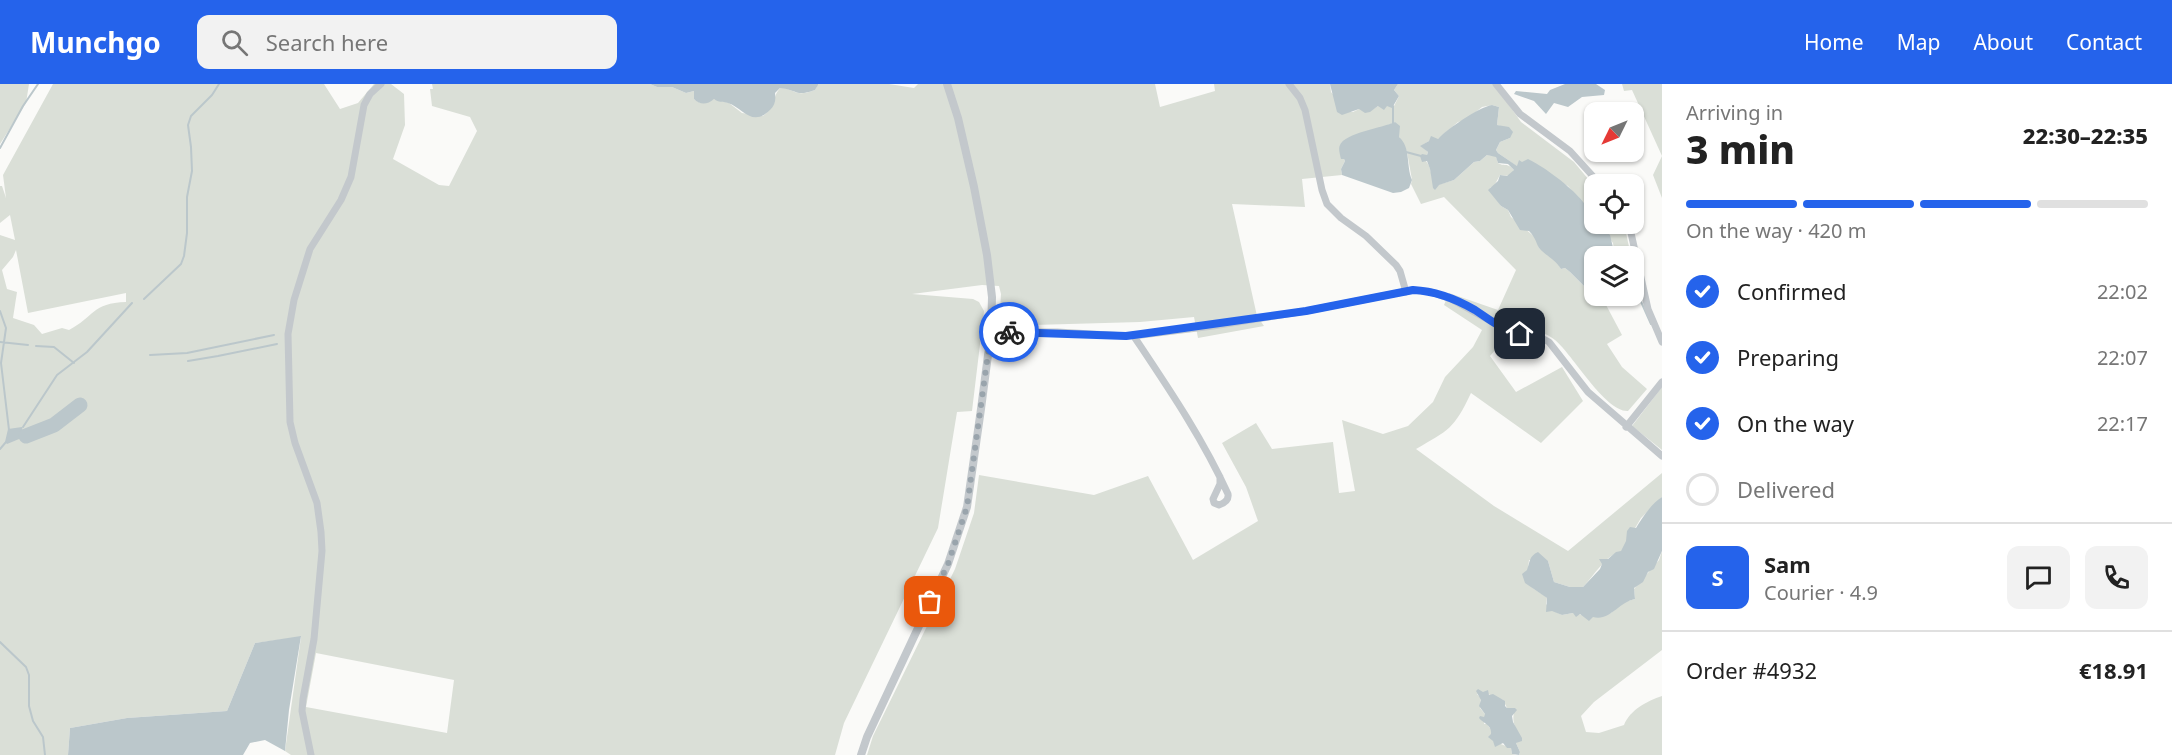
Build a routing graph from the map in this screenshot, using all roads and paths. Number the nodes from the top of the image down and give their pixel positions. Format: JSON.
{"nodes":[{"id":1,"x":381,"y":84,"type":"edge"},
{"id":2,"x":947,"y":84,"type":"edge"},
{"id":3,"x":1289,"y":84,"type":"edge"},
{"id":4,"x":1496,"y":84,"type":"edge"},
{"id":5,"x":1591,"y":174,"type":"edge"},
{"id":6,"x":1631,"y":234,"type":"edge"},
{"id":7,"x":1406,"y":291,"type":"junction"},
{"id":8,"x":991,"y":332,"type":"junction"},
{"id":9,"x":1133,"y":335,"type":"junction"},
{"id":10,"x":1662,"y":342,"type":"edge"},
{"id":11,"x":1662,"y":382,"type":"edge"},
{"id":12,"x":1626,"y":427,"type":"junction"},
{"id":13,"x":1662,"y":456,"type":"edge"},
{"id":14,"x":1220,"y":477,"type":"dead end"},
{"id":15,"x":311,"y":755,"type":"edge"},
{"id":16,"x":861,"y":755,"type":"edge"}],
"edges":[{"from":1,"to":15,"type":"street"},
{"from":2,"to":8,"type":"street"},
{"from":3,"to":7,"type":"street"},
{"from":4,"to":5,"type":"street"},
{"from":6,"to":10,"type":"street"},
{"from":7,"to":9,"type":"street"},
{"from":7,"to":12,"type":"street"},
{"from":8,"to":9,"type":"street"},
{"from":8,"to":16,"type":"street"},
{"from":9,"to":14,"type":"street"},
{"from":11,"to":12,"type":"street"},
{"from":12,"to":13,"type":"street"}]}
